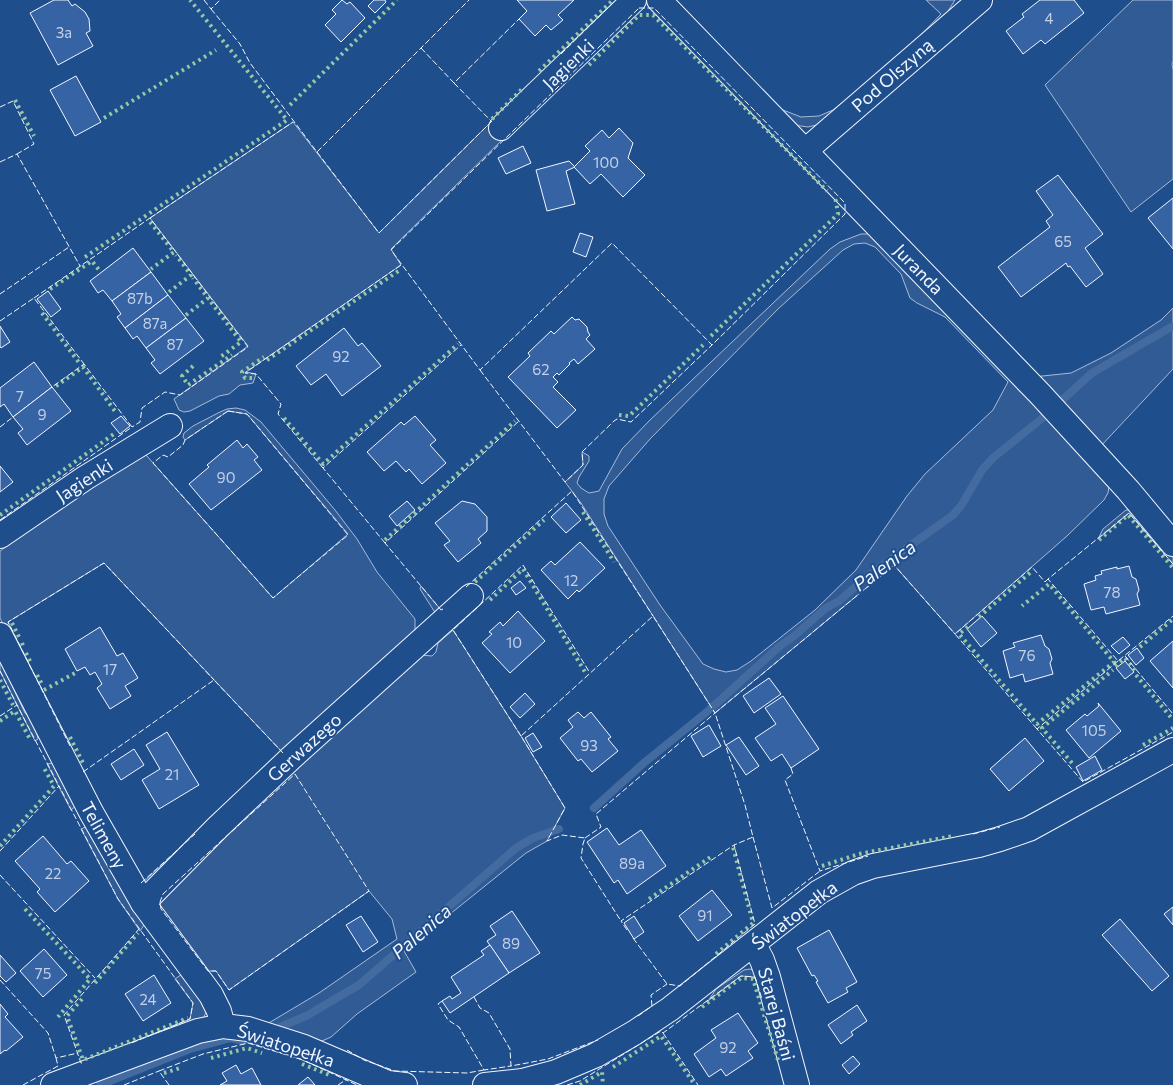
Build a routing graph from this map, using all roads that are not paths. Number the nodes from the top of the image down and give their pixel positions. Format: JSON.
{"nodes":[{"id":1,"x":634,"y":0,"type":"edge"},
{"id":2,"x":659,"y":0,"type":"edge"},
{"id":3,"x":980,"y":0,"type":"edge"},
{"id":4,"x":501,"y":128,"type":"dead end"},
{"id":5,"x":805,"y":151,"type":"junction"},
{"id":6,"x":170,"y":426,"type":"dead end"},
{"id":7,"x":0,"y":536,"type":"edge"},
{"id":8,"x":1173,"y":544,"type":"edge"},
{"id":9,"x":471,"y":596,"type":"dead end"},
{"id":10,"x":0,"y":635,"type":"edge"},
{"id":11,"x":1173,"y":750,"type":"edge"},
{"id":12,"x":143,"y":903,"type":"junction"},
{"id":13,"x":754,"y":944,"type":"junction"},
{"id":14,"x":223,"y":1026,"type":"junction"},
{"id":15,"x":53,"y":1085,"type":"edge"},
{"id":16,"x":405,"y":1085,"type":"edge"},
{"id":17,"x":486,"y":1085,"type":"edge"},
{"id":18,"x":797,"y":1085,"type":"edge"}],
"edges":[{"from":1,"to":4,"type":"street","name":"Jagienki"},
{"from":2,"to":5,"type":"street","name":"Juranda"},
{"from":3,"to":5,"type":"street","name":"Pod Olszyną"},
{"from":5,"to":8,"type":"street","name":"Juranda"},
{"from":6,"to":7,"type":"street","name":"Jagienki"},
{"from":9,"to":12,"type":"street","name":"Gerwazego"},
{"from":10,"to":12,"type":"street","name":"Telimeny"},
{"from":11,"to":13,"type":"street","name":"Światopełka"},
{"from":12,"to":14,"type":"street","name":"Telimeny"},
{"from":13,"to":17,"type":"street","name":"Światopełka"},
{"from":13,"to":18,"type":"street","name":"Starej Baśni"},
{"from":14,"to":15,"type":"street","name":"Światopełka"},
{"from":14,"to":16,"type":"street","name":"Światopełka"}]}
